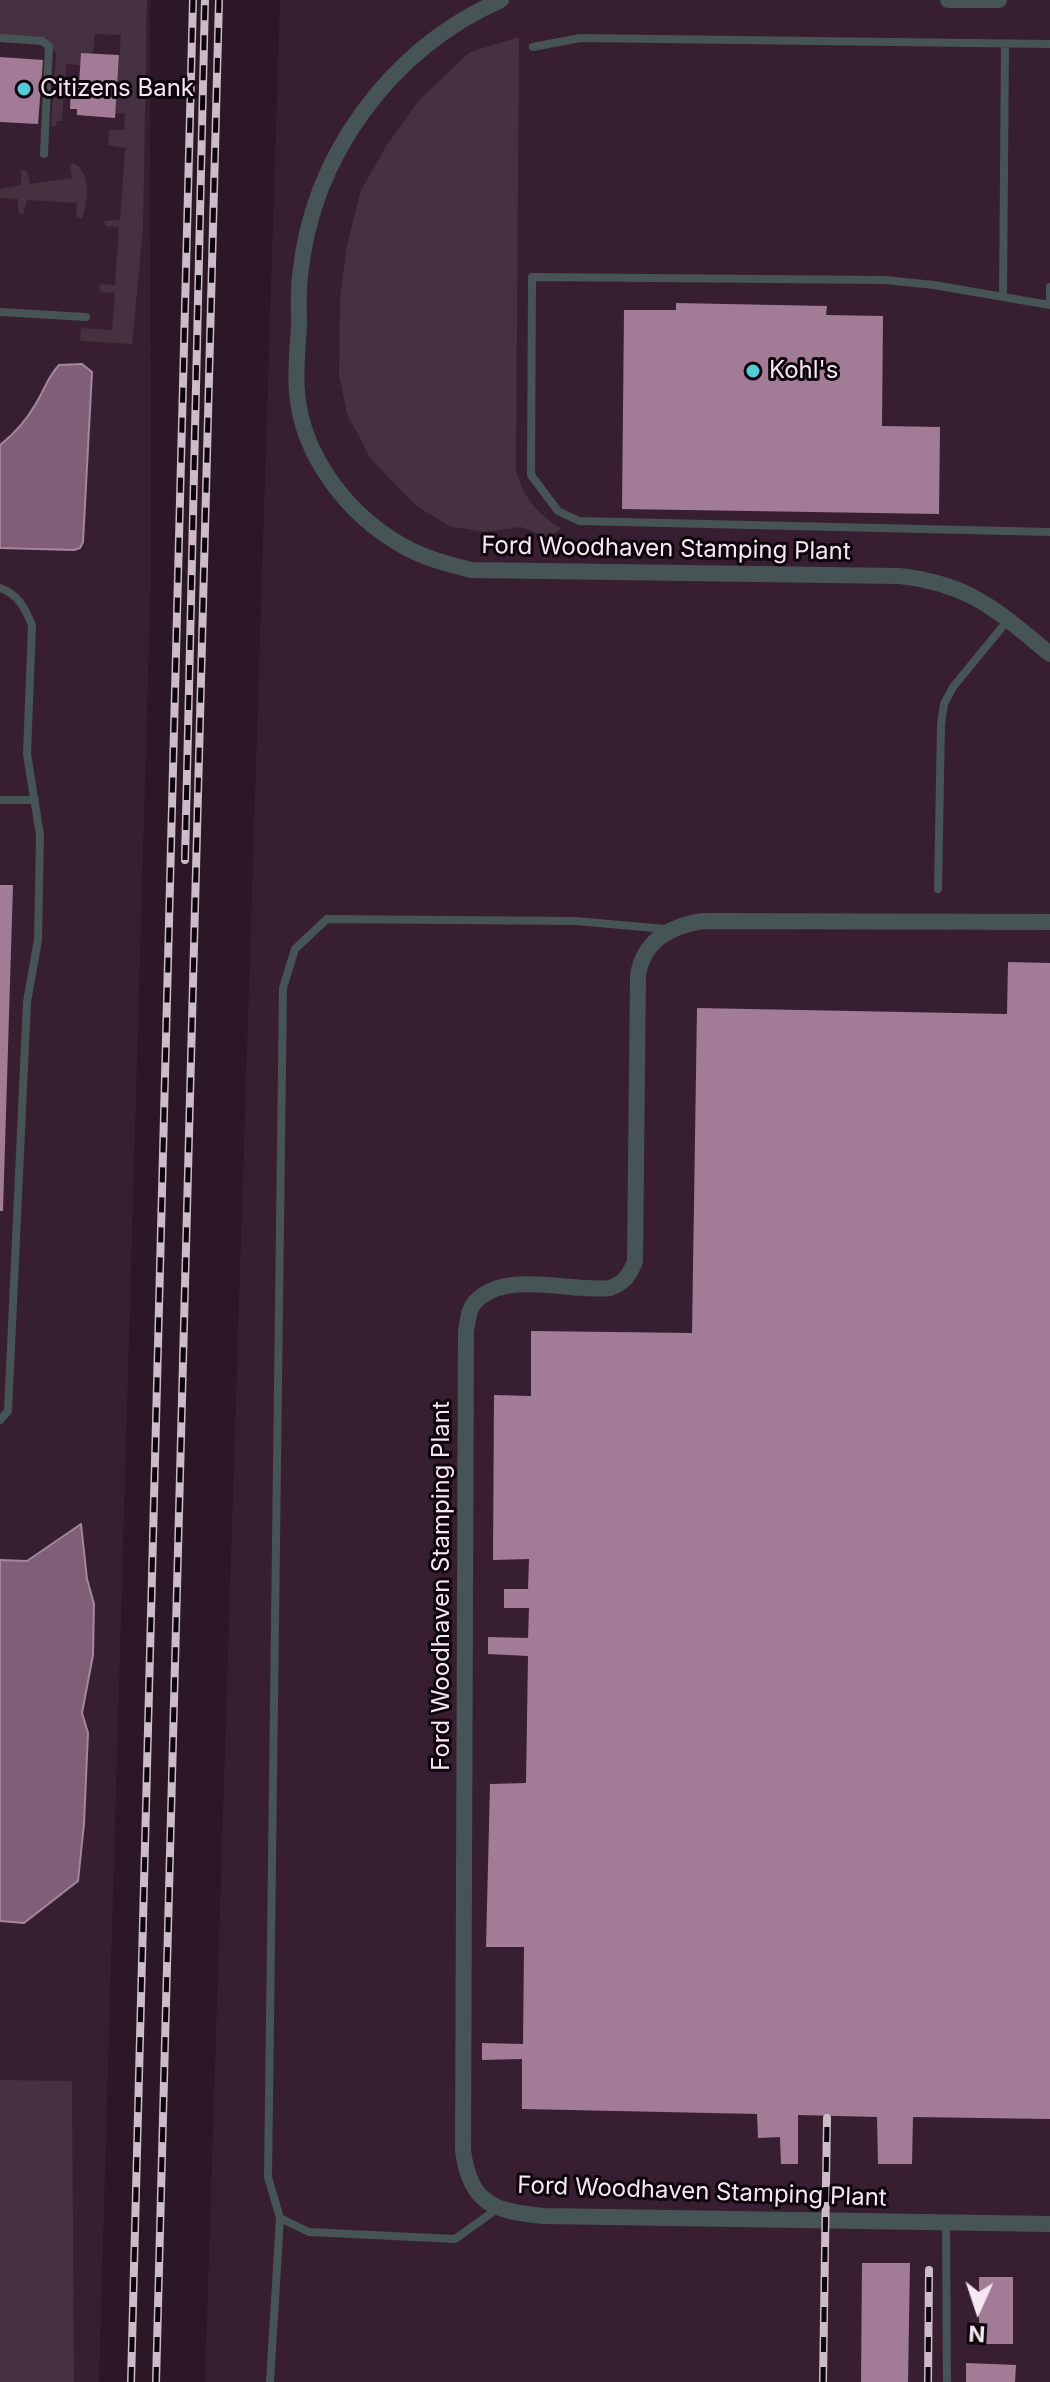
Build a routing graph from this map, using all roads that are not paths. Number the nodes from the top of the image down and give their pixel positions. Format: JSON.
{"nodes":[{"id":1,"x":501,"y":0,"type":"edge"},
{"id":2,"x":948,"y":0,"type":"edge"},
{"id":3,"x":999,"y":0,"type":"edge"},
{"id":4,"x":0,"y":38,"type":"edge"},
{"id":5,"x":1005,"y":44,"type":"junction"},
{"id":6,"x":1050,"y":44,"type":"edge"},
{"id":7,"x":533,"y":47,"type":"dead end"},
{"id":8,"x":44,"y":154,"type":"dead end"},
{"id":9,"x":1050,"y":287,"type":"edge"},
{"id":10,"x":1003,"y":297,"type":"junction"},
{"id":11,"x":1050,"y":305,"type":"edge"},
{"id":12,"x":0,"y":312,"type":"edge"},
{"id":13,"x":86,"y":317,"type":"dead end"},
{"id":14,"x":1050,"y":532,"type":"edge"},
{"id":15,"x":0,"y":588,"type":"edge"},
{"id":16,"x":1008,"y":620,"type":"junction"},
{"id":17,"x":1050,"y":654,"type":"edge"},
{"id":18,"x":0,"y":800,"type":"edge"},
{"id":19,"x":35,"y":800,"type":"junction"},
{"id":20,"x":938,"y":889,"type":"dead end"},
{"id":21,"x":1050,"y":922,"type":"edge"},
{"id":22,"x":672,"y":930,"type":"junction"},
{"id":23,"x":0,"y":1420,"type":"edge"},
{"id":24,"x":498,"y":2208,"type":"junction"},
{"id":25,"x":280,"y":2218,"type":"junction"},
{"id":26,"x":946,"y":2222,"type":"junction"},
{"id":27,"x":1050,"y":2224,"type":"edge"},
{"id":28,"x":270,"y":2382,"type":"edge"},
{"id":29,"x":947,"y":2382,"type":"edge"}],
"edges":[{"from":1,"to":16,"type":"street","name":"Ford Woodhaven Stamping Plant"},
{"from":2,"to":3,"type":"street"},
{"from":4,"to":8,"type":"lane"},
{"from":5,"to":6,"type":"lane"},
{"from":5,"to":7,"type":"lane"},
{"from":5,"to":10,"type":"lane"},
{"from":9,"to":11,"type":"lane"},
{"from":10,"to":11,"type":"lane"},
{"from":10,"to":14,"type":"lane"},
{"from":12,"to":13,"type":"lane"},
{"from":15,"to":19,"type":"lane"},
{"from":16,"to":17,"type":"street","name":"Ford Woodhaven Stamping Plant"},
{"from":16,"to":20,"type":"lane"},
{"from":18,"to":19,"type":"lane"},
{"from":19,"to":23,"type":"lane"},
{"from":21,"to":22,"type":"street","name":"Ford Woodhaven Stamping Plant"},
{"from":22,"to":24,"type":"street","name":"Ford Woodhaven Stamping Plant"},
{"from":22,"to":25,"type":"lane"},
{"from":24,"to":25,"type":"lane"},
{"from":24,"to":26,"type":"street","name":"Ford Woodhaven Stamping Plant"},
{"from":25,"to":28,"type":"lane"},
{"from":26,"to":27,"type":"street","name":"Ford Woodhaven Stamping Plant"},
{"from":26,"to":29,"type":"lane"}]}
